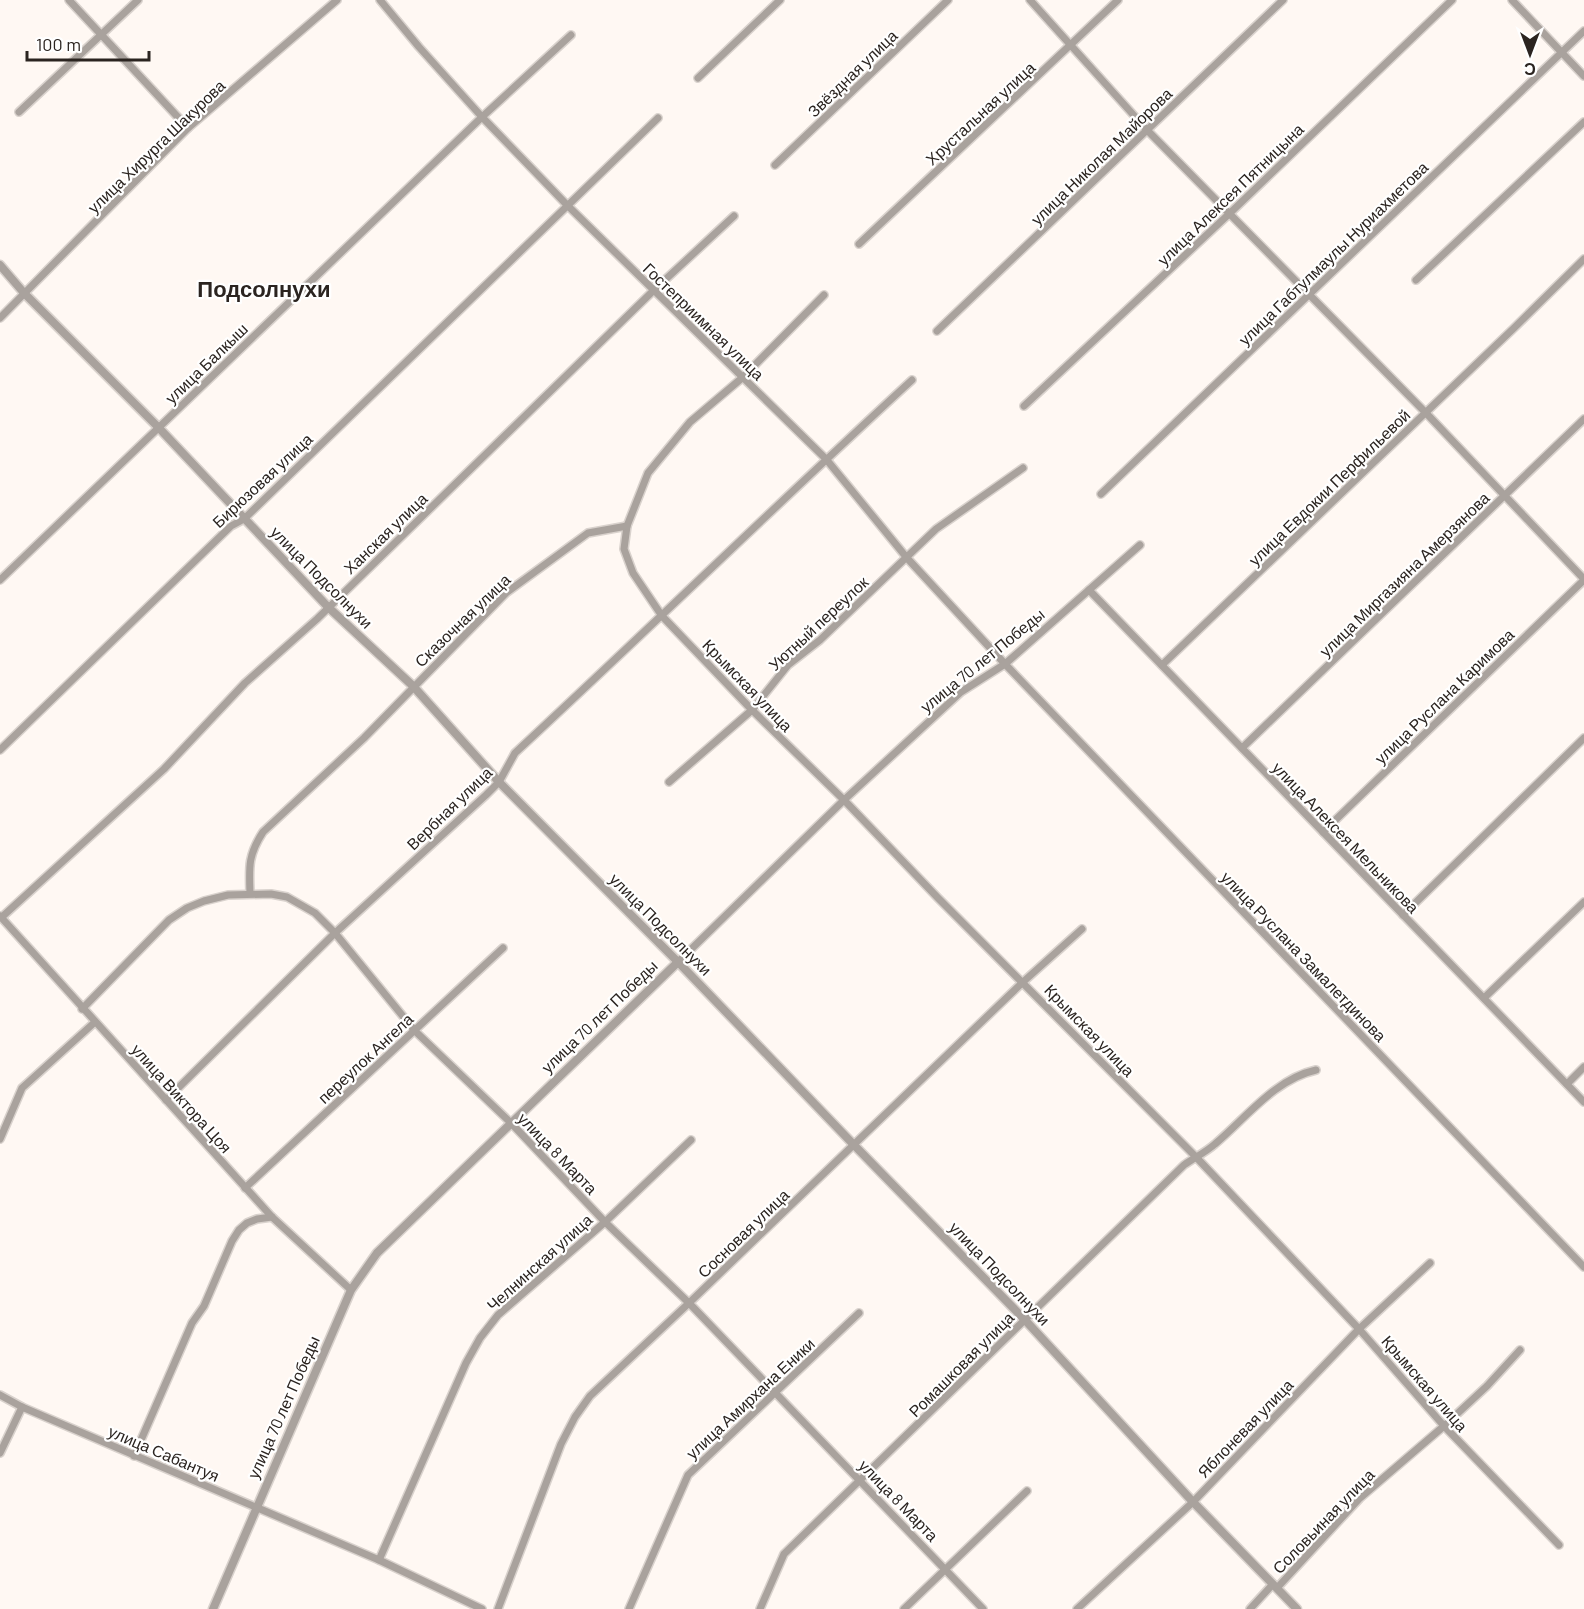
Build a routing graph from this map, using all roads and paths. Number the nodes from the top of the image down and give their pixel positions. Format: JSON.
{"nodes":[{"id":1,"x":69,"y":0,"type":"edge"},
{"id":2,"x":138,"y":0,"type":"edge"},
{"id":3,"x":338,"y":0,"type":"edge"},
{"id":4,"x":380,"y":0,"type":"edge"},
{"id":5,"x":780,"y":0,"type":"edge"},
{"id":6,"x":948,"y":0,"type":"edge"},
{"id":7,"x":1030,"y":0,"type":"edge"},
{"id":8,"x":1118,"y":0,"type":"edge"},
{"id":9,"x":1283,"y":0,"type":"edge"},
{"id":10,"x":1452,"y":0,"type":"edge"},
{"id":11,"x":1512,"y":0,"type":"edge"},
{"id":12,"x":1584,"y":31,"type":"edge"},
{"id":13,"x":102,"y":34,"type":"junction"},
{"id":14,"x":571,"y":35,"type":"dead end"},
{"id":15,"x":1072,"y":45,"type":"junction"},
{"id":16,"x":1561,"y":52,"type":"junction"},
{"id":17,"x":1584,"y":76,"type":"edge"},
{"id":18,"x":698,"y":78,"type":"dead end"},
{"id":19,"x":19,"y":112,"type":"dead end"},
{"id":20,"x":482,"y":117,"type":"junction"},
{"id":21,"x":658,"y":117,"type":"dead end"},
{"id":22,"x":1584,"y":122,"type":"edge"},
{"id":23,"x":188,"y":128,"type":"junction"},
{"id":24,"x":1147,"y":130,"type":"junction"},
{"id":25,"x":775,"y":165,"type":"dead end"},
{"id":26,"x":567,"y":205,"type":"junction"},
{"id":27,"x":1229,"y":214,"type":"junction"},
{"id":28,"x":734,"y":216,"type":"dead end"},
{"id":29,"x":859,"y":244,"type":"dead end"},
{"id":30,"x":1584,"y":259,"type":"edge"},
{"id":31,"x":0,"y":265,"type":"edge"},
{"id":32,"x":1416,"y":280,"type":"dead end"},
{"id":33,"x":653,"y":291,"type":"junction"},
{"id":34,"x":24,"y":293,"type":"junction"},
{"id":35,"x":1309,"y":294,"type":"junction"},
{"id":36,"x":824,"y":295,"type":"dead end"},
{"id":37,"x":0,"y":318,"type":"edge"},
{"id":38,"x":937,"y":331,"type":"dead end"},
{"id":39,"x":742,"y":378,"type":"junction"},
{"id":40,"x":912,"y":381,"type":"dead end"},
{"id":41,"x":1024,"y":406,"type":"dead end"},
{"id":42,"x":1426,"y":413,"type":"junction"},
{"id":43,"x":1584,"y":419,"type":"edge"},
{"id":44,"x":158,"y":428,"type":"junction"},
{"id":45,"x":826,"y":459,"type":"junction"},
{"id":46,"x":1023,"y":468,"type":"dead end"},
{"id":47,"x":1101,"y":494,"type":"dead end"},
{"id":48,"x":1505,"y":496,"type":"junction"},
{"id":49,"x":244,"y":519,"type":"junction"},
{"id":50,"x":627,"y":526,"type":"junction"},
{"id":51,"x":1140,"y":545,"type":"dead end"},
{"id":52,"x":907,"y":558,"type":"junction"},
{"id":53,"x":1584,"y":579,"type":"edge"},
{"id":54,"x":0,"y":580,"type":"edge"},
{"id":55,"x":1089,"y":590,"type":"junction"},
{"id":56,"x":328,"y":607,"type":"junction"},
{"id":57,"x":662,"y":616,"type":"junction"},
{"id":58,"x":1005,"y":664,"type":"junction"},
{"id":59,"x":1162,"y":665,"type":"junction"},
{"id":60,"x":413,"y":687,"type":"junction"},
{"id":61,"x":752,"y":710,"type":"junction"},
{"id":62,"x":1584,"y":738,"type":"edge"},
{"id":63,"x":1242,"y":748,"type":"junction"},
{"id":64,"x":0,"y":750,"type":"edge"},
{"id":65,"x":499,"y":782,"type":"junction"},
{"id":66,"x":669,"y":782,"type":"dead end"},
{"id":67,"x":844,"y":800,"type":"junction"},
{"id":68,"x":1323,"y":832,"type":"junction"},
{"id":69,"x":250,"y":893,"type":"junction"},
{"id":70,"x":1584,"y":902,"type":"edge"},
{"id":71,"x":1403,"y":915,"type":"junction"},
{"id":72,"x":1,"y":916,"type":"edge"},
{"id":73,"x":1082,"y":929,"type":"dead end"},
{"id":74,"x":336,"y":933,"type":"junction"},
{"id":75,"x":503,"y":948,"type":"dead end"},
{"id":76,"x":678,"y":962,"type":"junction"},
{"id":77,"x":1023,"y":982,"type":"junction"},
{"id":78,"x":1484,"y":998,"type":"junction"},
{"id":79,"x":82,"y":1009,"type":"junction"},
{"id":80,"x":95,"y":1023,"type":"junction"},
{"id":81,"x":415,"y":1031,"type":"junction"},
{"id":82,"x":1584,"y":1067,"type":"edge"},
{"id":83,"x":1316,"y":1070,"type":"dead end"},
{"id":84,"x":1567,"y":1084,"type":"junction"},
{"id":85,"x":166,"y":1100,"type":"junction"},
{"id":86,"x":1584,"y":1102,"type":"edge"},
{"id":87,"x":511,"y":1123,"type":"junction"},
{"id":88,"x":0,"y":1139,"type":"edge"},
{"id":89,"x":691,"y":1140,"type":"dead end"},
{"id":90,"x":854,"y":1145,"type":"junction"},
{"id":91,"x":1196,"y":1157,"type":"junction"},
{"id":92,"x":245,"y":1188,"type":"junction"},
{"id":93,"x":272,"y":1217,"type":"junction"},
{"id":94,"x":605,"y":1222,"type":"junction"},
{"id":95,"x":1430,"y":1263,"type":"dead end"},
{"id":96,"x":1584,"y":1267,"type":"edge"},
{"id":97,"x":351,"y":1290,"type":"junction"},
{"id":98,"x":689,"y":1303,"type":"junction"},
{"id":99,"x":859,"y":1313,"type":"dead end"},
{"id":100,"x":1025,"y":1320,"type":"junction"},
{"id":101,"x":1359,"y":1329,"type":"junction"},
{"id":102,"x":1520,"y":1350,"type":"dead end"},
{"id":103,"x":776,"y":1393,"type":"junction"},
{"id":104,"x":0,"y":1395,"type":"edge"},
{"id":105,"x":22,"y":1407,"type":"junction"},
{"id":106,"x":1444,"y":1426,"type":"junction"},
{"id":107,"x":0,"y":1453,"type":"edge"},
{"id":108,"x":134,"y":1456,"type":"junction"},
{"id":109,"x":861,"y":1480,"type":"junction"},
{"id":110,"x":1027,"y":1491,"type":"dead end"},
{"id":111,"x":1193,"y":1502,"type":"junction"},
{"id":112,"x":256,"y":1507,"type":"junction"},
{"id":113,"x":1559,"y":1545,"type":"dead end"},
{"id":114,"x":379,"y":1560,"type":"junction"},
{"id":115,"x":945,"y":1569,"type":"junction"},
{"id":116,"x":1275,"y":1586,"type":"junction"},
{"id":117,"x":213,"y":1609,"type":"edge"},
{"id":118,"x":482,"y":1609,"type":"edge"},
{"id":119,"x":498,"y":1609,"type":"edge"},
{"id":120,"x":629,"y":1609,"type":"edge"},
{"id":121,"x":760,"y":1609,"type":"edge"},
{"id":122,"x":904,"y":1609,"type":"edge"},
{"id":123,"x":983,"y":1609,"type":"edge"},
{"id":124,"x":1077,"y":1609,"type":"edge"},
{"id":125,"x":1250,"y":1609,"type":"edge"},
{"id":126,"x":1297,"y":1609,"type":"edge"}],
"edges":[{"from":1,"to":13,"type":"street"},
{"from":2,"to":13,"type":"street"},
{"from":3,"to":23,"type":"street","name":"улица Хирурга Шакурова"},
{"from":4,"to":20,"type":"street","name":"Гостеприимная улица"},
{"from":5,"to":18,"type":"street"},
{"from":6,"to":25,"type":"street","name":"Звёздная улица"},
{"from":7,"to":15,"type":"street"},
{"from":8,"to":15,"type":"street","name":"Хрустальная улица"},
{"from":9,"to":24,"type":"street","name":"улица Николая Майорова"},
{"from":10,"to":27,"type":"street","name":"улица Алексея Пятницына"},
{"from":11,"to":16,"type":"street"},
{"from":12,"to":16,"type":"street","name":"улица Габтулмаулы Нуриахметова"},
{"from":13,"to":19,"type":"street"},
{"from":13,"to":23,"type":"street"},
{"from":14,"to":20,"type":"street","name":"улица Балкыш"},
{"from":15,"to":24,"type":"street"},
{"from":15,"to":29,"type":"street","name":"Хрустальная улица"},
{"from":16,"to":17,"type":"street"},
{"from":16,"to":35,"type":"street","name":"улица Габтулмаулы Нуриахметова"},
{"from":20,"to":26,"type":"street","name":"Гостеприимная улица"},
{"from":20,"to":44,"type":"street","name":"улица Балкыш"},
{"from":21,"to":26,"type":"street","name":"Бирюзовая улица"},
{"from":22,"to":32,"type":"street"},
{"from":23,"to":34,"type":"street","name":"улица Хирурга Шакурова"},
{"from":24,"to":27,"type":"street"},
{"from":24,"to":38,"type":"street","name":"улица Николая Майорова"},
{"from":26,"to":33,"type":"street","name":"Гостеприимная улица"},
{"from":26,"to":49,"type":"street","name":"Бирюзовая улица"},
{"from":27,"to":35,"type":"street"},
{"from":27,"to":41,"type":"street","name":"улица Алексея Пятницына"},
{"from":28,"to":33,"type":"street","name":"Ханская улица"},
{"from":30,"to":42,"type":"street","name":"улица Евдокии Перфильевой"},
{"from":31,"to":34,"type":"street","name":"улица Подсолнухи"},
{"from":33,"to":39,"type":"street","name":"Гостеприимная улица"},
{"from":33,"to":56,"type":"street","name":"Ханская улица"},
{"from":34,"to":37,"type":"street","name":"улица Хирурга Шакурова"},
{"from":34,"to":44,"type":"street","name":"улица Подсолнухи"},
{"from":35,"to":42,"type":"street"},
{"from":35,"to":47,"type":"street","name":"улица Габтулмаулы Нуриахметова"},
{"from":36,"to":39,"type":"street"},
{"from":39,"to":45,"type":"street","name":"Гостеприимная улица"},
{"from":39,"to":50,"type":"street"},
{"from":40,"to":45,"type":"street","name":"Вербная улица"},
{"from":42,"to":48,"type":"street"},
{"from":42,"to":59,"type":"street","name":"улица Евдокии Перфильевой"},
{"from":43,"to":48,"type":"street","name":"улица Миргазияна Амерзянова"},
{"from":44,"to":49,"type":"street","name":"улица Подсолнухи"},
{"from":44,"to":54,"type":"street","name":"улица Балкыш"},
{"from":45,"to":52,"type":"street","name":"Гостеприимная улица"},
{"from":45,"to":57,"type":"street","name":"Вербная улица"},
{"from":46,"to":52,"type":"street","name":"Уютный переулок"},
{"from":48,"to":53,"type":"street"},
{"from":48,"to":63,"type":"street","name":"улица Миргазияна Амерзянова"},
{"from":49,"to":56,"type":"street","name":"улица Подсолнухи"},
{"from":49,"to":64,"type":"street","name":"Бирюзовая улица"},
{"from":50,"to":57,"type":"street","name":"Крымская улица"},
{"from":50,"to":60,"type":"street","name":"Сказочная улица"},
{"from":51,"to":55,"type":"street","name":"улица 70 лет Победы"},
{"from":52,"to":58,"type":"street","name":"Гостеприимная улица"},
{"from":52,"to":61,"type":"street","name":"Уютный переулок"},
{"from":53,"to":68,"type":"street","name":"улица Руслана Каримова"},
{"from":55,"to":58,"type":"street","name":"улица 70 лет Победы"},
{"from":55,"to":59,"type":"street","name":"улица Алексея Мельникова"},
{"from":56,"to":60,"type":"street","name":"улица Подсолнухи"},
{"from":56,"to":72,"type":"street","name":"Ханская улица"},
{"from":57,"to":61,"type":"street","name":"Крымская улица"},
{"from":57,"to":65,"type":"street","name":"Вербная улица"},
{"from":58,"to":67,"type":"street","name":"улица 70 лет Победы"},
{"from":58,"to":96,"type":"street","name":"улица Руслана Замалетдинова"},
{"from":59,"to":63,"type":"street","name":"улица Алексея Мельникова"},
{"from":60,"to":65,"type":"street","name":"улица Подсолнухи"},
{"from":60,"to":69,"type":"street","name":"Сказочная улица"},
{"from":61,"to":66,"type":"street","name":"Уютный переулок"},
{"from":61,"to":67,"type":"street","name":"Крымская улица"},
{"from":62,"to":71,"type":"street"},
{"from":63,"to":68,"type":"street","name":"улица Алексея Мельникова"},
{"from":65,"to":74,"type":"street","name":"Вербная улица"},
{"from":65,"to":76,"type":"street","name":"улица Подсолнухи"},
{"from":67,"to":76,"type":"street","name":"улица 70 лет Победы"},
{"from":67,"to":77,"type":"street","name":"Крымская улица"},
{"from":68,"to":71,"type":"street","name":"улица Алексея Мельникова"},
{"from":69,"to":74,"type":"street","name":"улица 8 Марта"},
{"from":69,"to":79,"type":"street","name":"улица 8 Марта"},
{"from":70,"to":78,"type":"street"},
{"from":71,"to":78,"type":"street","name":"улица Алексея Мельникова"},
{"from":72,"to":79,"type":"street","name":"улица Виктора Цоя"},
{"from":73,"to":77,"type":"street","name":"Сосновая улица"},
{"from":74,"to":81,"type":"street","name":"улица 8 Марта"},
{"from":74,"to":85,"type":"street","name":"Вербная улица"},
{"from":75,"to":81,"type":"street","name":"переулок Ангела"},
{"from":76,"to":87,"type":"street","name":"улица 70 лет Победы"},
{"from":76,"to":90,"type":"street","name":"улица Подсолнухи"},
{"from":77,"to":90,"type":"street","name":"Сосновая улица"},
{"from":77,"to":91,"type":"street","name":"Крымская улица"},
{"from":78,"to":84,"type":"street","name":"улица Алексея Мельникова"},
{"from":79,"to":80,"type":"street","name":"улица Виктора Цоя"},
{"from":80,"to":85,"type":"street","name":"улица Виктора Цоя"},
{"from":80,"to":88,"type":"street"},
{"from":81,"to":87,"type":"street","name":"улица 8 Марта"},
{"from":81,"to":92,"type":"street","name":"переулок Ангела"},
{"from":82,"to":84,"type":"street"},
{"from":83,"to":91,"type":"street","name":"Ромашковая улица"},
{"from":84,"to":86,"type":"street","name":"улица Алексея Мельникова"},
{"from":85,"to":92,"type":"street","name":"улица Виктора Цоя"},
{"from":87,"to":94,"type":"street","name":"улица 8 Марта"},
{"from":87,"to":97,"type":"street","name":"улица 70 лет Победы"},
{"from":89,"to":94,"type":"street","name":"Челнинская улица"},
{"from":90,"to":98,"type":"street","name":"Сосновая улица"},
{"from":90,"to":100,"type":"street","name":"улица Подсолнухи"},
{"from":91,"to":100,"type":"street","name":"Ромашковая улица"},
{"from":91,"to":101,"type":"street","name":"Крымская улица"},
{"from":92,"to":93,"type":"street","name":"улица Виктора Цоя"},
{"from":93,"to":97,"type":"street","name":"улица Виктора Цоя"},
{"from":93,"to":108,"type":"street"},
{"from":94,"to":98,"type":"street","name":"улица 8 Марта"},
{"from":94,"to":114,"type":"street","name":"Челнинская улица"},
{"from":95,"to":101,"type":"street","name":"Яблоневая улица"},
{"from":97,"to":112,"type":"street","name":"улица 70 лет Победы"},
{"from":98,"to":103,"type":"street","name":"улица 8 Марта"},
{"from":98,"to":119,"type":"street","name":"Сосновая улица"},
{"from":99,"to":103,"type":"street","name":"улица Амирхана Еники"},
{"from":100,"to":109,"type":"street","name":"Ромашковая улица"},
{"from":100,"to":111,"type":"street","name":"улица Подсолнухи"},
{"from":101,"to":106,"type":"street","name":"Крымская улица"},
{"from":101,"to":111,"type":"street","name":"Яблоневая улица"},
{"from":102,"to":106,"type":"street","name":"Соловьиная улица"},
{"from":103,"to":109,"type":"street","name":"улица 8 Марта"},
{"from":103,"to":120,"type":"street","name":"улица Амирхана Еники"},
{"from":104,"to":105,"type":"street","name":"улица Сабантуя"},
{"from":105,"to":107,"type":"street"},
{"from":105,"to":108,"type":"street","name":"улица Сабантуя"},
{"from":106,"to":113,"type":"street","name":"Крымская улица"},
{"from":106,"to":116,"type":"street","name":"Соловьиная улица"},
{"from":108,"to":112,"type":"street","name":"улица Сабантуя"},
{"from":109,"to":115,"type":"street","name":"улица 8 Марта"},
{"from":109,"to":121,"type":"street","name":"Ромашковая улица"},
{"from":110,"to":115,"type":"street"},
{"from":111,"to":116,"type":"street","name":"улица Подсолнухи"},
{"from":111,"to":124,"type":"street","name":"Яблоневая улица"},
{"from":112,"to":114,"type":"street","name":"улица Сабантуя"},
{"from":112,"to":117,"type":"street","name":"улица 70 лет Победы"},
{"from":114,"to":118,"type":"street","name":"улица Сабантуя"},
{"from":115,"to":122,"type":"street"},
{"from":115,"to":123,"type":"street","name":"улица 8 Марта"},
{"from":116,"to":125,"type":"street","name":"Соловьиная улица"},
{"from":116,"to":126,"type":"street","name":"улица Подсолнухи"}]}
